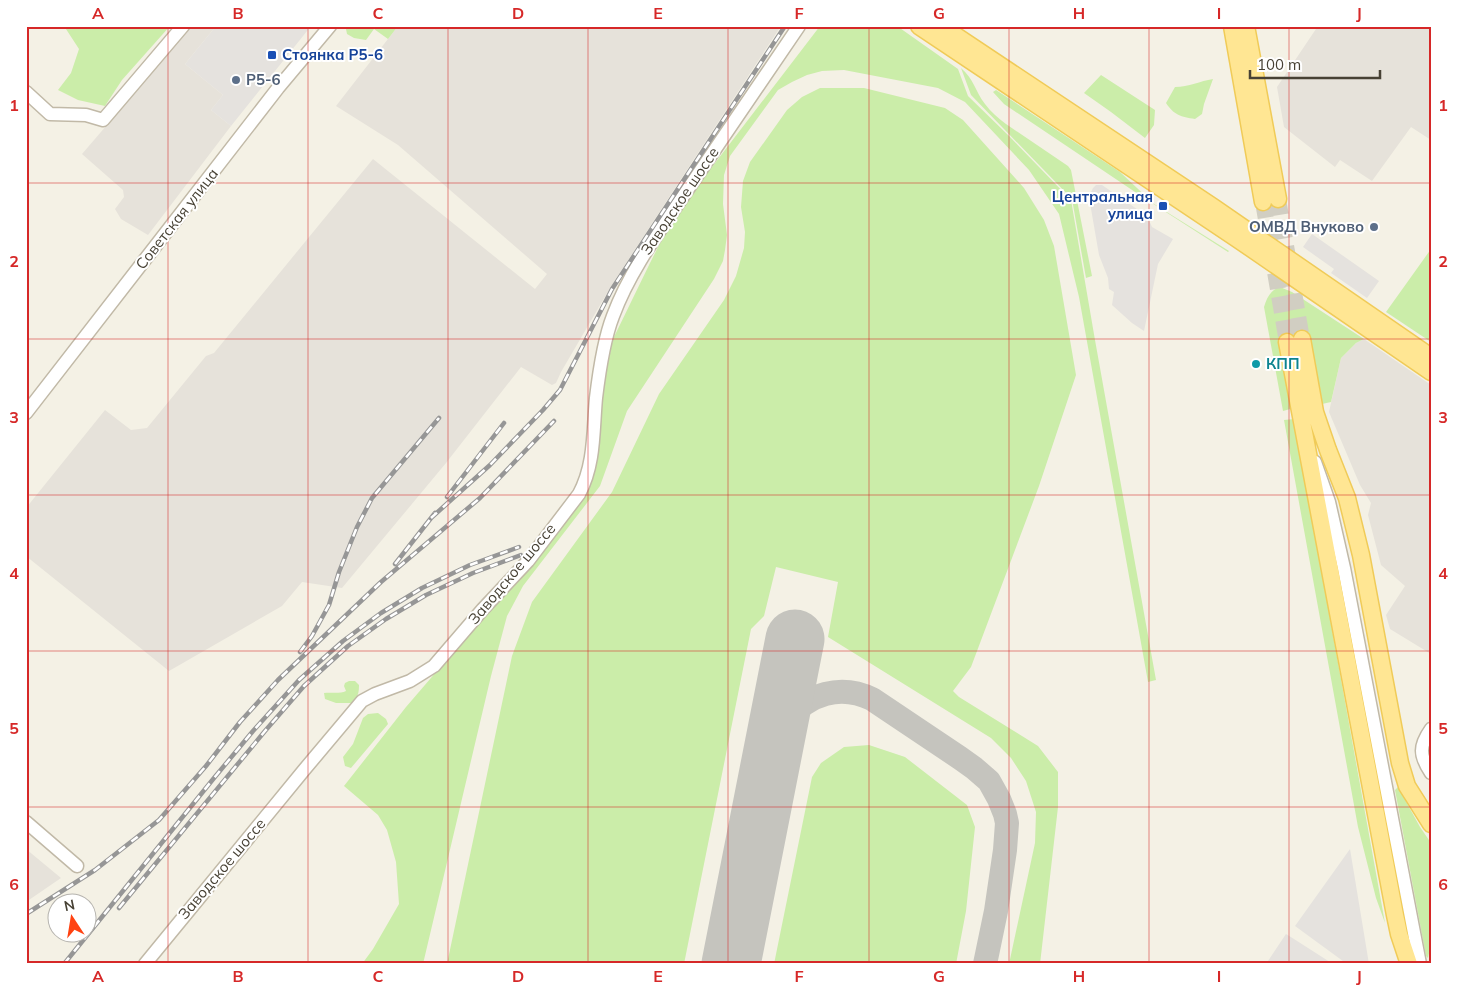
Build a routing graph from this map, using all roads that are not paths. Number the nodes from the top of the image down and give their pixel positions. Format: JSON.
{"nodes":[{"id":1,"x":183,"y":26,"type":"edge"},
{"id":2,"x":330,"y":26,"type":"edge"},
{"id":3,"x":799,"y":26,"type":"edge"},
{"id":4,"x":919,"y":26,"type":"edge"},
{"id":5,"x":941,"y":26,"type":"edge"},
{"id":6,"x":1232,"y":26,"type":"edge"},
{"id":7,"x":1246,"y":26,"type":"edge"},
{"id":8,"x":26,"y":92,"type":"edge"},
{"id":9,"x":1431,"y":357,"type":"edge"},
{"id":10,"x":1431,"y":372,"type":"edge"},
{"id":11,"x":26,"y":413,"type":"edge"},
{"id":12,"x":1304,"y":430,"type":"junction"},
{"id":13,"x":1431,"y":729,"type":"edge"},
{"id":14,"x":1431,"y":773,"type":"edge"},
{"id":15,"x":26,"y":822,"type":"edge"},
{"id":16,"x":1431,"y":824,"type":"edge"},
{"id":17,"x":78,"y":866,"type":"dead end"},
{"id":18,"x":145,"y":964,"type":"edge"},
{"id":19,"x":1409,"y":964,"type":"edge"},
{"id":20,"x":1420,"y":964,"type":"edge"}],
"edges":[{"from":1,"to":8,"type":"street"},
{"from":2,"to":11,"type":"street","name":"Советская улица"},
{"from":3,"to":18,"type":"street","name":"Заводское шоссе"},
{"from":4,"to":10,"type":"main road"},
{"from":5,"to":9,"type":"main road"},
{"from":6,"to":7,"type":"main road"},
{"from":12,"to":16,"type":"main road"},
{"from":12,"to":19,"type":"main road"},
{"from":12,"to":20,"type":"street"},
{"from":13,"to":14,"type":"street"},
{"from":15,"to":17,"type":"street"}]}
